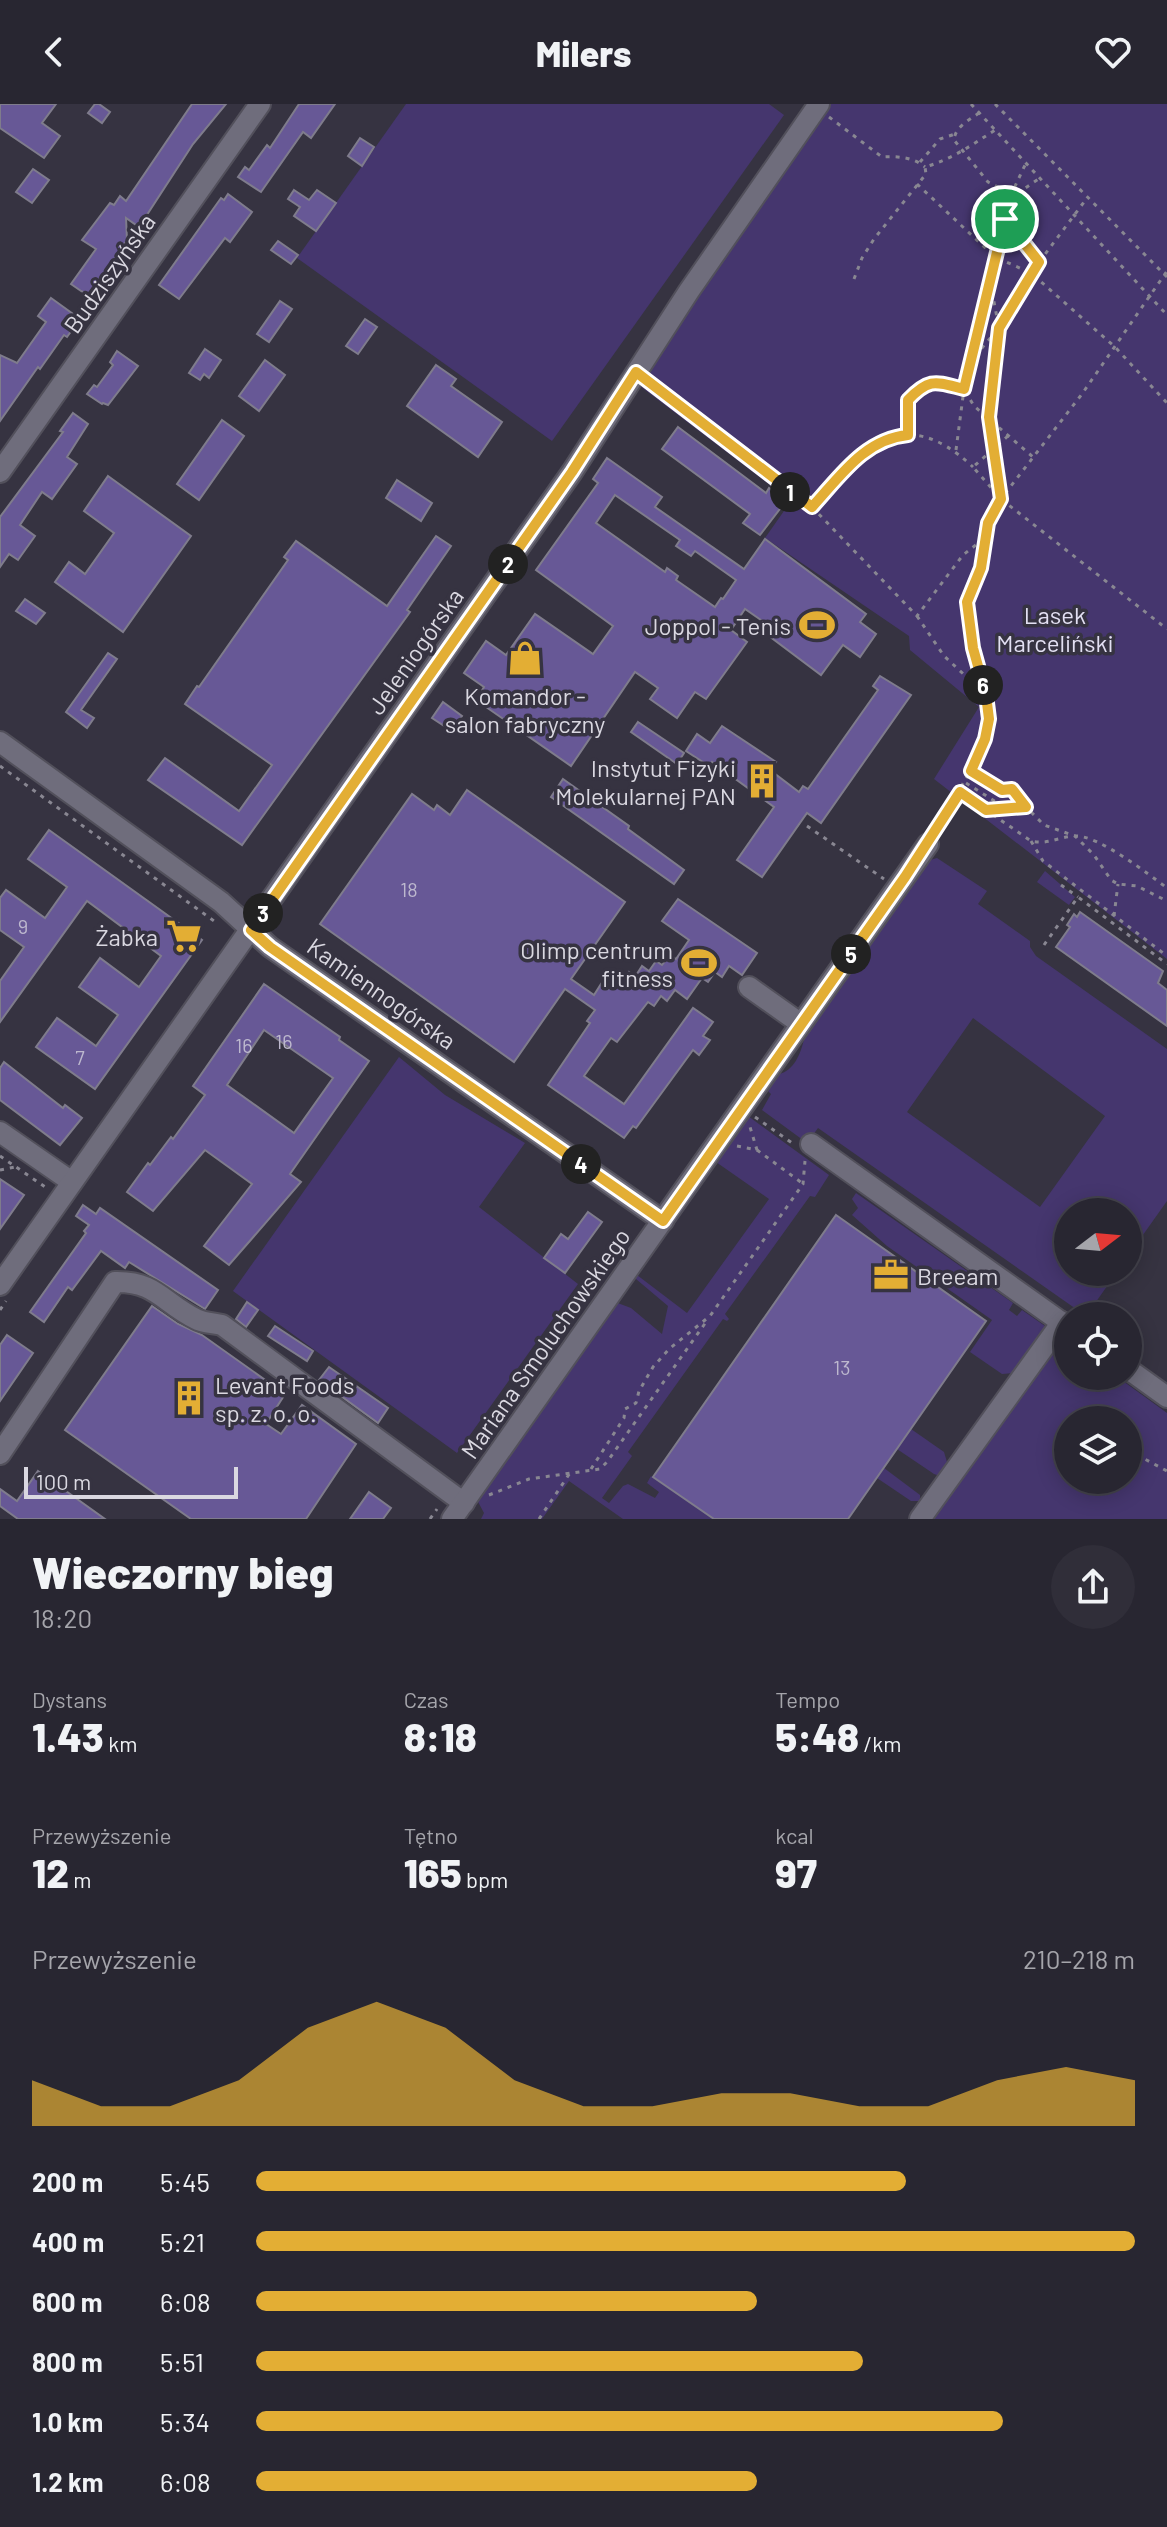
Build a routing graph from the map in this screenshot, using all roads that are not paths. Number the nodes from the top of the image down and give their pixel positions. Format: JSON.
{"nodes":[{"id":1,"x":260,"y":104,"type":"edge"},
{"id":2,"x":818,"y":106,"type":"edge"},
{"id":3,"x":0,"y":472,"type":"edge"},
{"id":4,"x":0,"y":742,"type":"edge"},
{"id":5,"x":928,"y":844,"type":"road end"},
{"id":6,"x":251,"y":930,"type":"junction"},
{"id":7,"x":749,"y":987,"type":"dead end"},
{"id":8,"x":801,"y":1024,"type":"junction"},
{"id":9,"x":2,"y":1136,"type":"edge"},
{"id":10,"x":811,"y":1144,"type":"road end"},
{"id":11,"x":66,"y":1178,"type":"junction"},
{"id":12,"x":663,"y":1221,"type":"junction"},
{"id":13,"x":4,"y":1292,"type":"edge"},
{"id":14,"x":1054,"y":1317,"type":"edge"},
{"id":15,"x":1054,"y":1340,"type":"edge"},
{"id":16,"x":1142,"y":1379,"type":"edge"},
{"id":17,"x":1167,"y":1397,"type":"edge"},
{"id":18,"x":0,"y":1454,"type":"edge"},
{"id":19,"x":458,"y":1511,"type":"edge"},
{"id":20,"x":920,"y":1519,"type":"edge"}],
"edges":[{"from":1,"to":3,"type":"street","name":"Budziszyńska"},
{"from":2,"to":6,"type":"street","name":"Jeleniogórska"},
{"from":4,"to":6,"type":"street","name":"Kamiennogórska"},
{"from":5,"to":8,"type":"street","name":"Mariana Smoluchowskiego"},
{"from":6,"to":11,"type":"street","name":"Jeleniogórska"},
{"from":6,"to":12,"type":"street","name":"Kamiennogórska"},
{"from":7,"to":8,"type":"street"},
{"from":8,"to":12,"type":"street","name":"Mariana Smoluchowskiego"},
{"from":9,"to":11,"type":"street"},
{"from":10,"to":14,"type":"street"},
{"from":11,"to":13,"type":"street","name":"Jeleniogórska"},
{"from":12,"to":19,"type":"street","name":"Mariana Smoluchowskiego"},
{"from":15,"to":20,"type":"street"},
{"from":16,"to":17,"type":"street"},
{"from":18,"to":19,"type":"street"}]}
